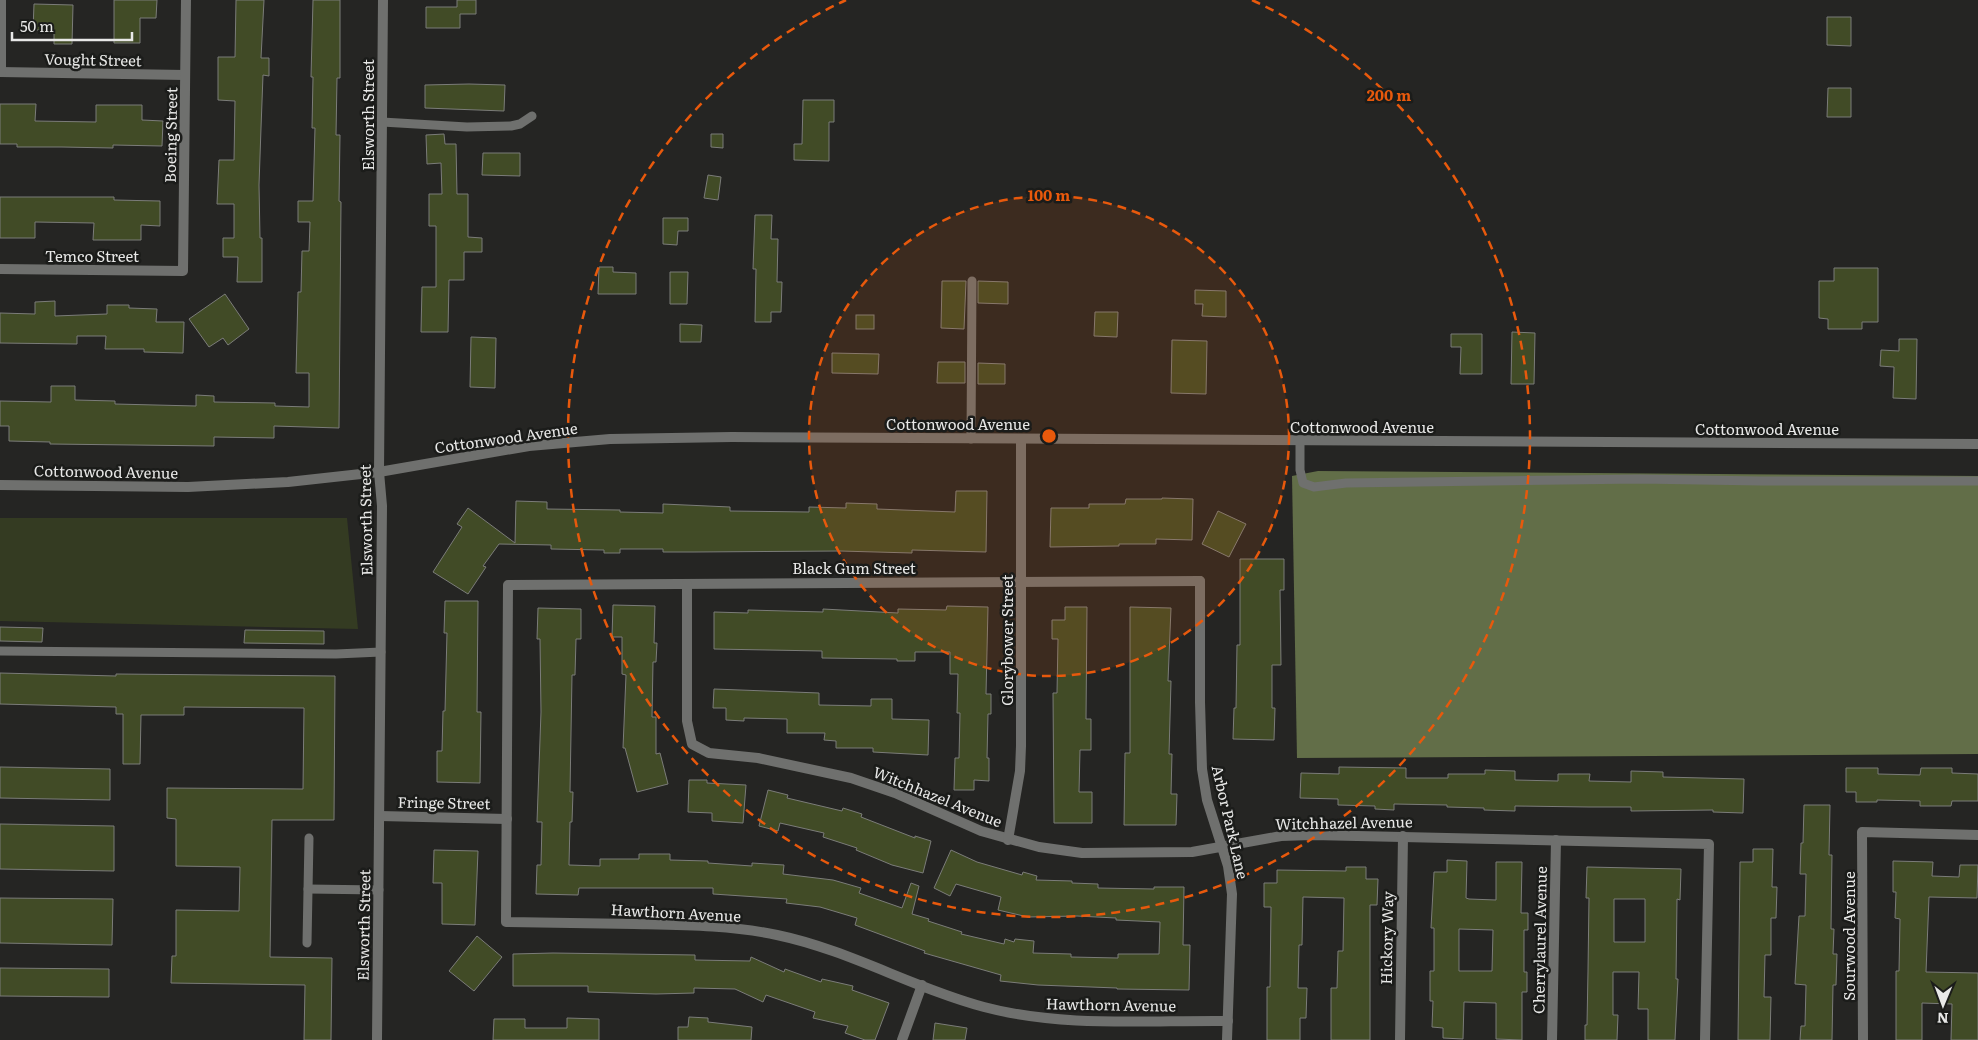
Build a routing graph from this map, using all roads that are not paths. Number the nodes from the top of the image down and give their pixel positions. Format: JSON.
{"nodes":[{"id":1,"x":1,"y":0,"type":"edge"},
{"id":2,"x":186,"y":0,"type":"edge"},
{"id":3,"x":383,"y":0,"type":"edge"},
{"id":4,"x":0,"y":72,"type":"edge"},
{"id":5,"x":186,"y":75,"type":"junction"},
{"id":6,"x":532,"y":116,"type":"dead end"},
{"id":7,"x":382,"y":122,"type":"junction"},
{"id":8,"x":0,"y":270,"type":"edge"},
{"id":9,"x":183,"y":271,"type":"joint"},
{"id":10,"x":972,"y":281,"type":"dead end"},
{"id":11,"x":971,"y":438,"type":"junction"},
{"id":12,"x":1022,"y":439,"type":"junction"},
{"id":13,"x":1300,"y":441,"type":"junction"},
{"id":14,"x":1978,"y":444,"type":"edge"},
{"id":15,"x":378,"y":472,"type":"junction"},
{"id":16,"x":1978,"y":481,"type":"edge"},
{"id":17,"x":0,"y":485,"type":"edge"},
{"id":18,"x":1200,"y":581,"type":"joint"},
{"id":19,"x":1020,"y":582,"type":"junction"},
{"id":20,"x":508,"y":584,"type":"joint"},
{"id":21,"x":687,"y":584,"type":"junction"},
{"id":22,"x":0,"y":651,"type":"edge"},
{"id":23,"x":381,"y":652,"type":"junction"},
{"id":24,"x":380,"y":816,"type":"junction"},
{"id":25,"x":507,"y":819,"type":"junction"},
{"id":26,"x":1978,"y":835,"type":"edge"},
{"id":27,"x":1402,"y":836,"type":"junction"},
{"id":28,"x":308,"y":838,"type":"dead end"},
{"id":29,"x":1008,"y":840,"type":"junction"},
{"id":30,"x":1556,"y":840,"type":"junction"},
{"id":31,"x":1222,"y":847,"type":"junction"},
{"id":32,"x":308,"y":889,"type":"junction"},
{"id":33,"x":379,"y":890,"type":"junction"},
{"id":34,"x":307,"y":943,"type":"dead end"},
{"id":35,"x":922,"y":986,"type":"junction"},
{"id":36,"x":1228,"y":1022,"type":"junction"},
{"id":37,"x":377,"y":1040,"type":"edge"},
{"id":38,"x":902,"y":1040,"type":"edge"},
{"id":39,"x":1227,"y":1040,"type":"edge"},
{"id":40,"x":1400,"y":1040,"type":"edge"},
{"id":41,"x":1552,"y":1040,"type":"edge"},
{"id":42,"x":1705,"y":1040,"type":"edge"},
{"id":43,"x":1863,"y":1040,"type":"edge"}],
"edges":[{"from":1,"to":4,"type":"street"},
{"from":2,"to":5,"type":"street","name":"Boeing Street"},
{"from":3,"to":7,"type":"street","name":"Elsworth Street"},
{"from":4,"to":5,"type":"street","name":"Vought Street"},
{"from":5,"to":9,"type":"street","name":"Boeing Street"},
{"from":6,"to":7,"type":"lane"},
{"from":7,"to":15,"type":"street","name":"Elsworth Street"},
{"from":8,"to":9,"type":"street","name":"Temco Street"},
{"from":10,"to":11,"type":"lane"},
{"from":11,"to":12,"type":"street","name":"Cottonwood Avenue"},
{"from":11,"to":15,"type":"street","name":"Cottonwood Avenue"},
{"from":12,"to":13,"type":"street","name":"Cottonwood Avenue"},
{"from":12,"to":19,"type":"street","name":"Glorybower Street"},
{"from":13,"to":14,"type":"street","name":"Cottonwood Avenue"},
{"from":13,"to":16,"type":"lane"},
{"from":15,"to":17,"type":"street","name":"Cottonwood Avenue"},
{"from":15,"to":23,"type":"street","name":"Elsworth Street"},
{"from":18,"to":19,"type":"street","name":"Black Gum Street"},
{"from":18,"to":31,"type":"street","name":"Arbor Park Lane"},
{"from":19,"to":21,"type":"street","name":"Black Gum Street"},
{"from":19,"to":29,"type":"street","name":"Glorybower Street"},
{"from":20,"to":21,"type":"street","name":"Black Gum Street"},
{"from":20,"to":25,"type":"street","name":"Hawthorn Avenue"},
{"from":21,"to":29,"type":"street","name":"Witchhazel Avenue"},
{"from":22,"to":23,"type":"lane"},
{"from":23,"to":24,"type":"street","name":"Elsworth Street"},
{"from":24,"to":25,"type":"street","name":"Fringe Street"},
{"from":24,"to":33,"type":"street","name":"Elsworth Street"},
{"from":25,"to":35,"type":"street","name":"Hawthorn Avenue"},
{"from":26,"to":43,"type":"street","name":"Sourwood Avenue"},
{"from":27,"to":30,"type":"street","name":"Witchhazel Avenue"},
{"from":27,"to":31,"type":"street","name":"Witchhazel Avenue"},
{"from":27,"to":40,"type":"street","name":"Hickory Way"},
{"from":28,"to":32,"type":"lane"},
{"from":29,"to":31,"type":"street","name":"Witchhazel Avenue"},
{"from":30,"to":41,"type":"street","name":"Cherrylaurel Avenue"},
{"from":30,"to":42,"type":"street","name":"Witchhazel Avenue"},
{"from":31,"to":36,"type":"street","name":"Arbor Park Lane"},
{"from":32,"to":33,"type":"lane"},
{"from":32,"to":34,"type":"lane"},
{"from":33,"to":37,"type":"street","name":"Elsworth Street"},
{"from":35,"to":36,"type":"street","name":"Hawthorn Avenue"},
{"from":35,"to":38,"type":"street"},
{"from":36,"to":39,"type":"street","name":"Arbor Park Lane"}]}
